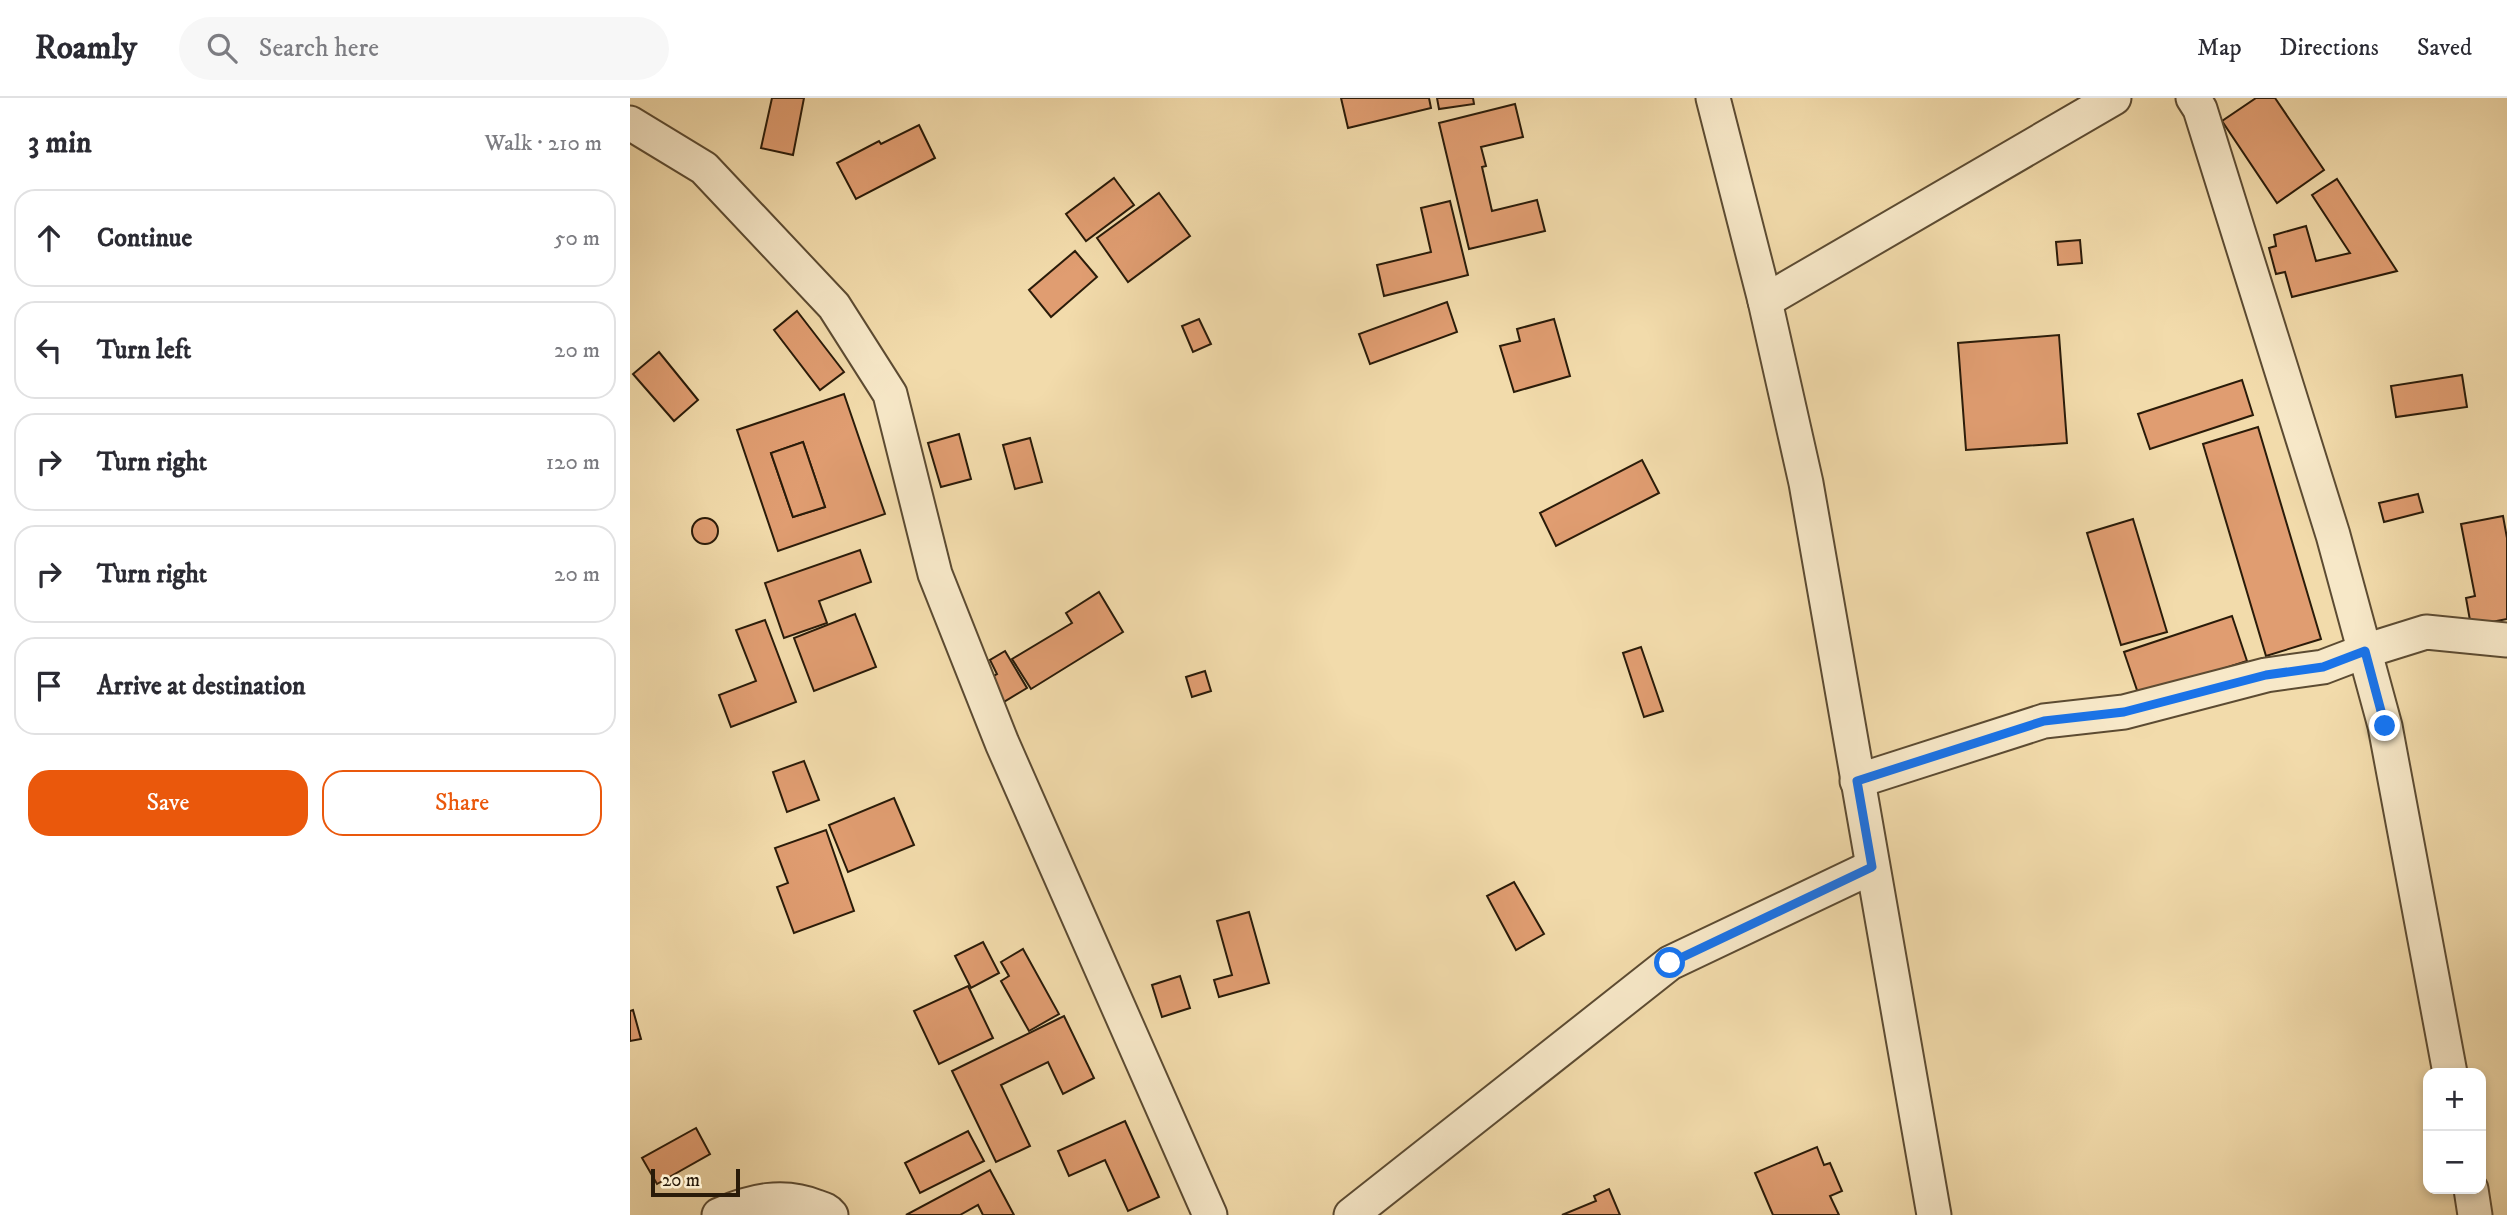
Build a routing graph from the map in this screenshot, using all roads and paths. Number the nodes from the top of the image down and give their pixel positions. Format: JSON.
{"nodes":[{"id":1,"x":1713,"y":98,"type":"edge"},
{"id":2,"x":2114,"y":98,"type":"edge"},
{"id":3,"x":2193,"y":98,"type":"edge"},
{"id":4,"x":630,"y":122,"type":"edge"},
{"id":5,"x":1765,"y":301,"type":"junction"},
{"id":6,"x":2507,"y":640,"type":"edge"},
{"id":7,"x":2365,"y":651,"type":"junction"},
{"id":8,"x":1857,"y":781,"type":"junction"},
{"id":9,"x":1872,"y":867,"type":"junction"},
{"id":10,"x":2449,"y":1068,"type":"edge"},
{"id":11,"x":2472,"y":1194,"type":"edge"},
{"id":12,"x":719,"y":1215,"type":"edge"},
{"id":13,"x":831,"y":1215,"type":"edge"},
{"id":14,"x":1210,"y":1215,"type":"edge"},
{"id":15,"x":1351,"y":1215,"type":"edge"},
{"id":16,"x":1934,"y":1215,"type":"edge"},
{"id":17,"x":2475,"y":1215,"type":"edge"}],
"edges":[{"from":1,"to":5,"type":"street"},
{"from":2,"to":5,"type":"street"},
{"from":3,"to":7,"type":"street"},
{"from":4,"to":14,"type":"street"},
{"from":5,"to":8,"type":"street"},
{"from":6,"to":7,"type":"street"},
{"from":7,"to":8,"type":"street"},
{"from":7,"to":10,"type":"street"},
{"from":8,"to":9,"type":"street"},
{"from":9,"to":15,"type":"street"},
{"from":9,"to":16,"type":"street"},
{"from":11,"to":17,"type":"street"},
{"from":12,"to":13,"type":"street"}]}
